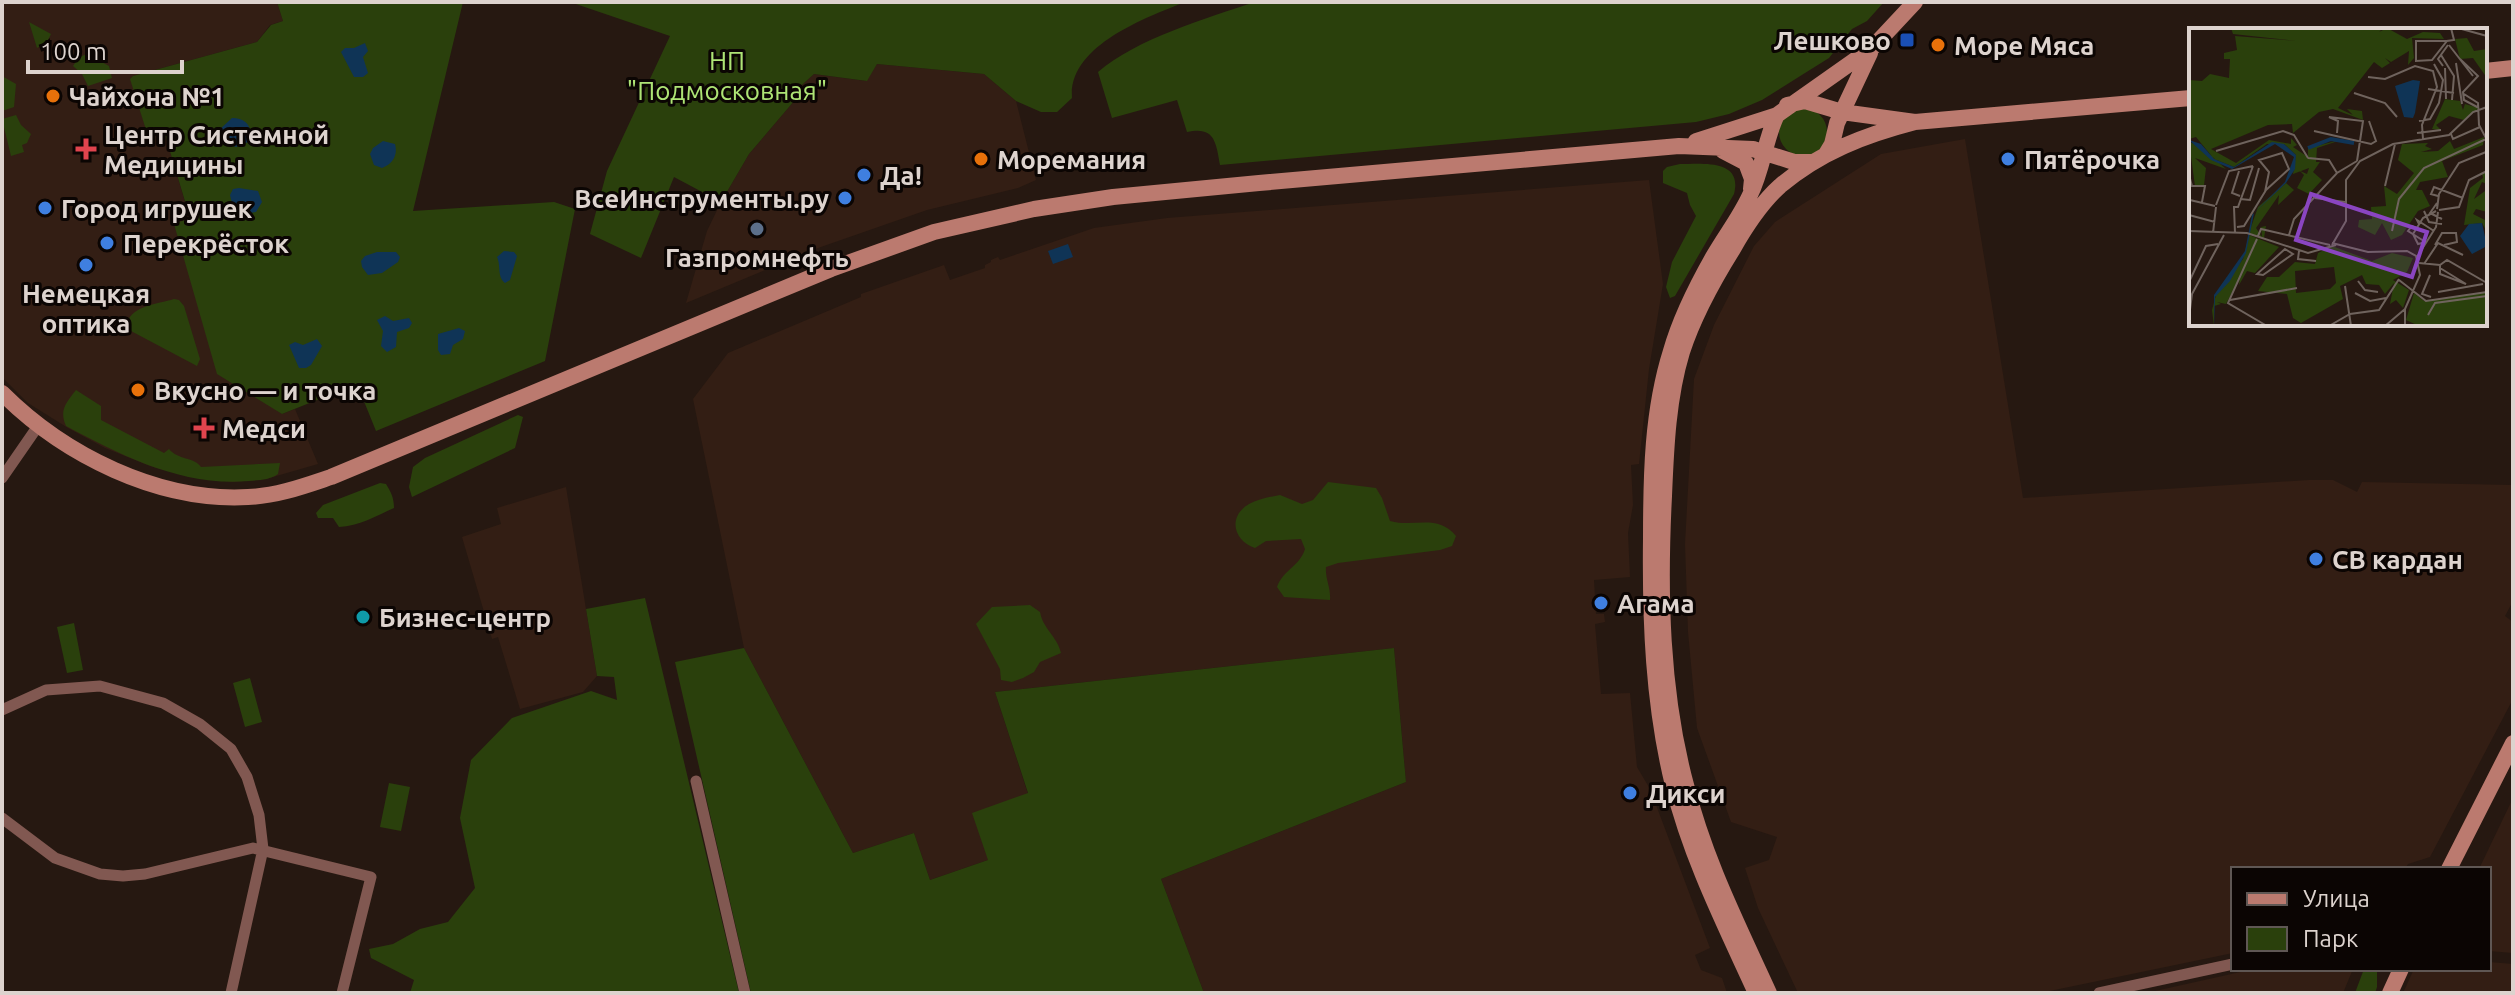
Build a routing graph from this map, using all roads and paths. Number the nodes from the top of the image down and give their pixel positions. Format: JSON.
{"nodes":[{"id":1,"x":1915,"y":2,"type":"edge"},
{"id":2,"x":1872,"y":48,"type":"junction"},
{"id":3,"x":2513,"y":68,"type":"edge"},
{"id":4,"x":2487,"y":71,"type":"edge"},
{"id":5,"x":1860,"y":72,"type":"junction"},
{"id":6,"x":2189,"y":98,"type":"edge"},
{"id":7,"x":1821,"y":107,"type":"junction"},
{"id":8,"x":1842,"y":112,"type":"junction"},
{"id":9,"x":1779,"y":117,"type":"junction"},
{"id":10,"x":1879,"y":118,"type":"junction"},
{"id":11,"x":1915,"y":122,"type":"junction"},
{"id":12,"x":1834,"y":138,"type":"junction"},
{"id":13,"x":1679,"y":146,"type":"junction"},
{"id":14,"x":1710,"y":147,"type":"junction"},
{"id":15,"x":1766,"y":152,"type":"junction"},
{"id":16,"x":1786,"y":158,"type":"junction"},
{"id":17,"x":1819,"y":158,"type":"junction"},
{"id":18,"x":1751,"y":194,"type":"junction"},
{"id":19,"x":2,"y":393,"type":"edge"},
{"id":20,"x":38,"y":426,"type":"junction"},
{"id":21,"x":2,"y":478,"type":"edge"},
{"id":22,"x":2,"y":710,"type":"edge"},
{"id":23,"x":2513,"y":743,"type":"edge"},
{"id":24,"x":696,"y":781,"type":"dead end"},
{"id":25,"x":2,"y":818,"type":"edge"},
{"id":26,"x":263,"y":849,"type":"junction"},
{"id":27,"x":2450,"y":867,"type":"edge"},
{"id":28,"x":2231,"y":964,"type":"edge"},
{"id":29,"x":2400,"y":971,"type":"edge"},
{"id":30,"x":235,"y":992,"type":"edge"},
{"id":31,"x":342,"y":993,"type":"edge"},
{"id":32,"x":745,"y":993,"type":"edge"},
{"id":33,"x":1756,"y":993,"type":"edge"},
{"id":34,"x":1769,"y":993,"type":"edge"},
{"id":35,"x":2099,"y":993,"type":"edge"},
{"id":36,"x":2390,"y":993,"type":"edge"}],
"edges":[{"from":1,"to":2,"type":"main road"},
{"from":2,"to":5,"type":"main road"},
{"from":2,"to":9,"type":"main road"},
{"from":3,"to":4,"type":"main road"},
{"from":5,"to":8,"type":"main road"},
{"from":5,"to":10,"type":"main road"},
{"from":6,"to":11,"type":"main road"},
{"from":7,"to":8,"type":"main road"},
{"from":7,"to":9,"type":"main road"},
{"from":7,"to":12,"type":"main road"},
{"from":8,"to":10,"type":"main road"},
{"from":8,"to":12,"type":"main road"},
{"from":9,"to":13,"type":"main road"},
{"from":9,"to":15,"type":"main road"},
{"from":9,"to":16,"type":"main road"},
{"from":10,"to":11,"type":"main road"},
{"from":11,"to":17,"type":"main road"},
{"from":12,"to":17,"type":"main road"},
{"from":13,"to":14,"type":"main road"},
{"from":13,"to":20,"type":"main road"},
{"from":14,"to":15,"type":"main road"},
{"from":14,"to":18,"type":"main road"},
{"from":15,"to":16,"type":"main road"},
{"from":15,"to":18,"type":"main road"},
{"from":16,"to":17,"type":"main road"},
{"from":17,"to":34,"type":"main road"},
{"from":18,"to":33,"type":"main road"},
{"from":19,"to":20,"type":"main road"},
{"from":20,"to":21,"type":"street"},
{"from":22,"to":26,"type":"street"},
{"from":23,"to":27,"type":"main road"},
{"from":24,"to":32,"type":"street"},
{"from":25,"to":26,"type":"street"},
{"from":26,"to":30,"type":"street"},
{"from":26,"to":31,"type":"street"},
{"from":28,"to":35,"type":"street"},
{"from":29,"to":36,"type":"main road"}]}
